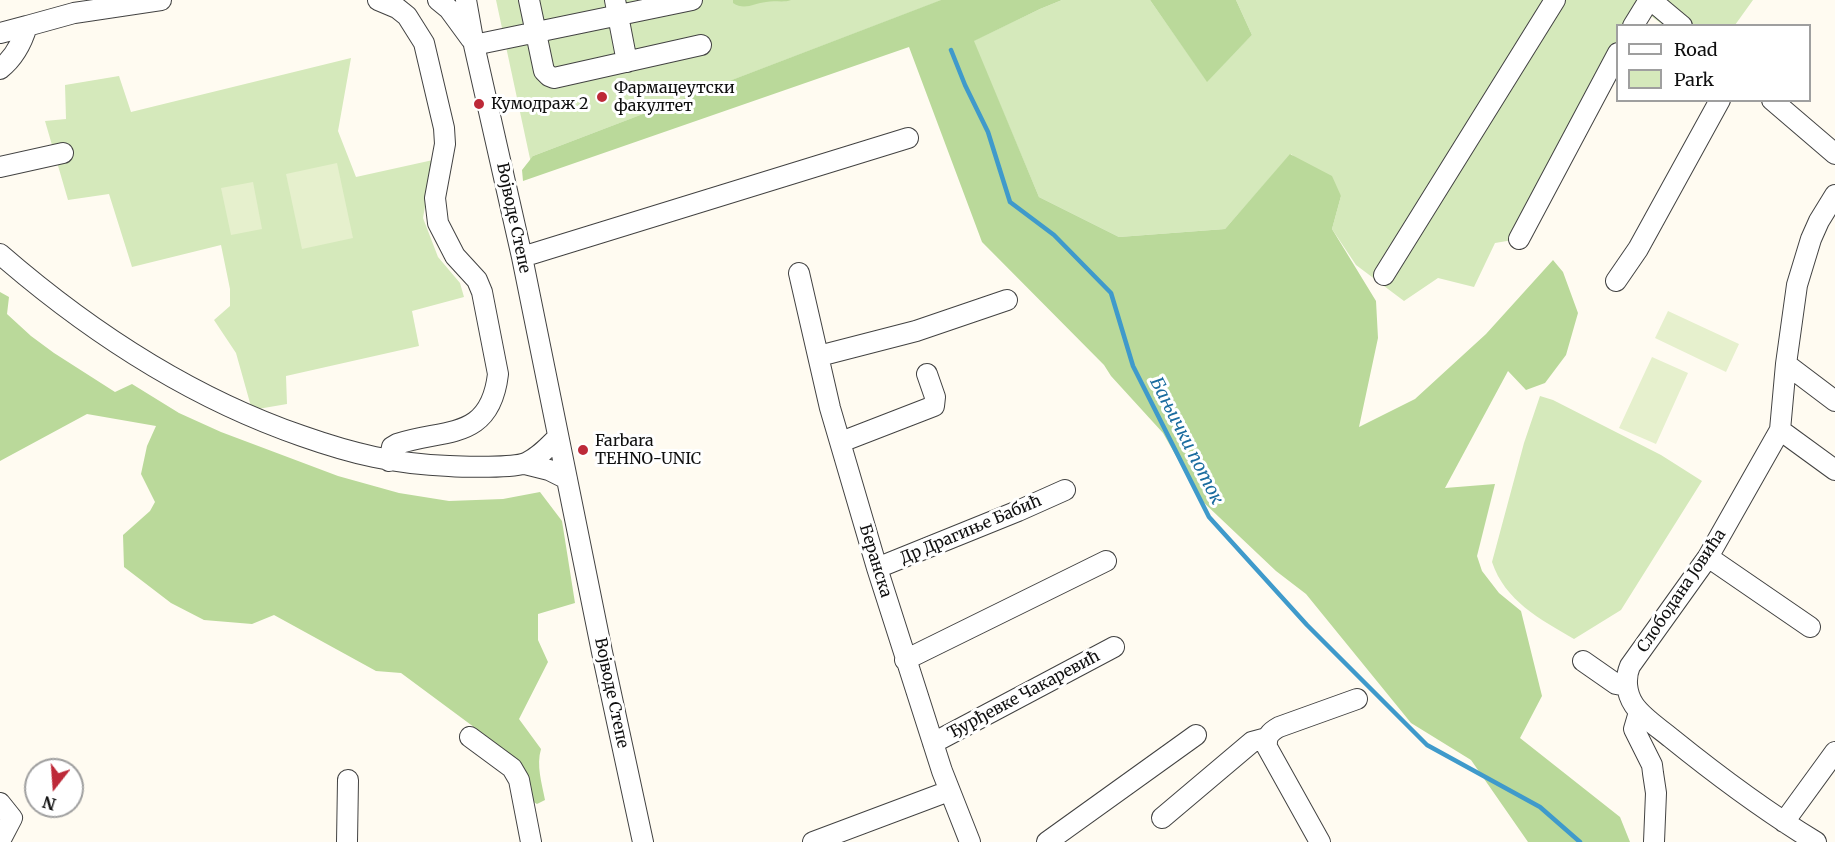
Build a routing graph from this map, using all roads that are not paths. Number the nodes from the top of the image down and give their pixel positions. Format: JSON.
{"nodes":[{"id":1,"x":161,"y":0,"type":"edge"},
{"id":2,"x":378,"y":0,"type":"edge"},
{"id":3,"x":438,"y":0,"type":"edge"},
{"id":4,"x":466,"y":0,"type":"edge"},
{"id":5,"x":529,"y":0,"type":"edge"},
{"id":6,"x":692,"y":0,"type":"edge"},
{"id":7,"x":1555,"y":0,"type":"edge"},
{"id":8,"x":1650,"y":0,"type":"edge"},
{"id":9,"x":617,"y":8,"type":"edge"},
{"id":10,"x":1634,"y":24,"type":"edge"},
{"id":11,"x":1680,"y":24,"type":"edge"},
{"id":12,"x":27,"y":26,"type":"junction"},
{"id":13,"x":534,"y":32,"type":"junction"},
{"id":14,"x":0,"y":33,"type":"edge"},
{"id":15,"x":474,"y":45,"type":"junction"},
{"id":16,"x":701,"y":45,"type":"dead end"},
{"id":17,"x":1616,"y":55,"type":"edge"},
{"id":18,"x":627,"y":62,"type":"junction"},
{"id":19,"x":0,"y":69,"type":"edge"},
{"id":20,"x":1719,"y":102,"type":"edge"},
{"id":21,"x":1774,"y":102,"type":"edge"},
{"id":22,"x":908,"y":138,"type":"dead end"},
{"id":23,"x":63,"y":153,"type":"dead end"},
{"id":24,"x":1835,"y":154,"type":"edge"},
{"id":25,"x":0,"y":167,"type":"edge"},
{"id":26,"x":1835,"y":195,"type":"edge"},
{"id":27,"x":1519,"y":239,"type":"dead end"},
{"id":28,"x":0,"y":254,"type":"edge"},
{"id":29,"x":522,"y":257,"type":"junction"},
{"id":30,"x":799,"y":273,"type":"dead end"},
{"id":31,"x":1384,"y":275,"type":"dead end"},
{"id":32,"x":1616,"y":281,"type":"dead end"},
{"id":33,"x":1007,"y":300,"type":"dead end"},
{"id":34,"x":819,"y":356,"type":"junction"},
{"id":35,"x":1786,"y":364,"type":"junction"},
{"id":36,"x":927,"y":374,"type":"dead end"},
{"id":37,"x":1835,"y":400,"type":"edge"},
{"id":38,"x":1780,"y":430,"type":"junction"},
{"id":39,"x":558,"y":437,"type":"junction"},
{"id":40,"x":841,"y":442,"type":"junction"},
{"id":41,"x":389,"y":461,"type":"junction"},
{"id":42,"x":525,"y":464,"type":"junction"},
{"id":43,"x":1835,"y":470,"type":"edge"},
{"id":44,"x":567,"y":479,"type":"junction"},
{"id":45,"x":1065,"y":490,"type":"dead end"},
{"id":46,"x":1708,"y":557,"type":"junction"},
{"id":47,"x":1106,"y":561,"type":"dead end"},
{"id":48,"x":877,"y":568,"type":"junction"},
{"id":49,"x":1810,"y":627,"type":"dead end"},
{"id":50,"x":1114,"y":647,"type":"dead end"},
{"id":51,"x":905,"y":660,"type":"junction"},
{"id":52,"x":1583,"y":661,"type":"dead end"},
{"id":53,"x":1627,"y":686,"type":"junction"},
{"id":54,"x":1357,"y":699,"type":"dead end"},
{"id":55,"x":1640,"y":712,"type":"junction"},
{"id":56,"x":1196,"y":735,"type":"dead end"},
{"id":57,"x":470,"y":737,"type":"dead end"},
{"id":58,"x":1267,"y":740,"type":"junction"},
{"id":59,"x":933,"y":743,"type":"junction"},
{"id":60,"x":1835,"y":752,"type":"edge"},
{"id":61,"x":348,"y":780,"type":"dead end"},
{"id":62,"x":950,"y":791,"type":"junction"},
{"id":63,"x":0,"y":803,"type":"edge"},
{"id":64,"x":1162,"y":818,"type":"dead end"},
{"id":65,"x":1784,"y":822,"type":"junction"},
{"id":66,"x":0,"y":841,"type":"edge"},
{"id":67,"x":347,"y":842,"type":"edge"},
{"id":68,"x":531,"y":842,"type":"edge"},
{"id":69,"x":643,"y":842,"type":"edge"},
{"id":70,"x":813,"y":842,"type":"edge"},
{"id":71,"x":970,"y":842,"type":"edge"},
{"id":72,"x":1047,"y":842,"type":"edge"},
{"id":73,"x":1320,"y":842,"type":"edge"},
{"id":74,"x":1654,"y":842,"type":"edge"},
{"id":75,"x":1816,"y":842,"type":"edge"}],
"edges":[{"from":1,"to":12,"type":"street"},
{"from":2,"to":41,"type":"street"},
{"from":3,"to":15,"type":"street"},
{"from":4,"to":15,"type":"street","name":"Војводе Степе"},
{"from":5,"to":13,"type":"street"},
{"from":6,"to":9,"type":"street"},
{"from":7,"to":31,"type":"street"},
{"from":8,"to":10,"type":"street"},
{"from":8,"to":11,"type":"street"},
{"from":9,"to":13,"type":"street"},
{"from":9,"to":18,"type":"street"},
{"from":12,"to":14,"type":"street"},
{"from":12,"to":19,"type":"street"},
{"from":13,"to":15,"type":"street"},
{"from":13,"to":18,"type":"street"},
{"from":15,"to":29,"type":"street","name":"Војводе Степе"},
{"from":16,"to":18,"type":"street"},
{"from":17,"to":27,"type":"street"},
{"from":20,"to":32,"type":"street"},
{"from":21,"to":24,"type":"street"},
{"from":22,"to":29,"type":"street"},
{"from":23,"to":25,"type":"street"},
{"from":26,"to":35,"type":"street","name":"Слободана Јовића"},
{"from":28,"to":41,"type":"street"},
{"from":29,"to":39,"type":"street","name":"Војводе Степе"},
{"from":30,"to":34,"type":"street","name":"Беранска"},
{"from":33,"to":34,"type":"street"},
{"from":34,"to":40,"type":"street","name":"Беранска"},
{"from":35,"to":37,"type":"street"},
{"from":35,"to":38,"type":"street","name":"Слободана Јовића"},
{"from":36,"to":40,"type":"street"},
{"from":38,"to":43,"type":"street"},
{"from":38,"to":46,"type":"street","name":"Слободана Јовића"},
{"from":39,"to":42,"type":"street"},
{"from":39,"to":44,"type":"street","name":"Војводе Степе"},
{"from":40,"to":48,"type":"street","name":"Беранска"},
{"from":41,"to":42,"type":"street"},
{"from":42,"to":44,"type":"street"},
{"from":44,"to":69,"type":"street","name":"Војводе Степе"},
{"from":45,"to":48,"type":"street","name":"Др Драгиње Бабић"},
{"from":46,"to":49,"type":"street"},
{"from":46,"to":53,"type":"street","name":"Слободана Јовића"},
{"from":47,"to":51,"type":"street"},
{"from":48,"to":51,"type":"street","name":"Беранска"},
{"from":50,"to":59,"type":"street","name":"Ђурђевке Чакаревић"},
{"from":51,"to":59,"type":"street","name":"Беранска"},
{"from":52,"to":53,"type":"street"},
{"from":53,"to":55,"type":"street"},
{"from":54,"to":58,"type":"street"},
{"from":55,"to":65,"type":"street"},
{"from":55,"to":74,"type":"street"},
{"from":56,"to":72,"type":"street"},
{"from":57,"to":68,"type":"street"},
{"from":58,"to":64,"type":"street"},
{"from":58,"to":73,"type":"street"},
{"from":59,"to":62,"type":"street","name":"Беранска"},
{"from":60,"to":65,"type":"street"},
{"from":61,"to":67,"type":"street"},
{"from":62,"to":70,"type":"street"},
{"from":62,"to":71,"type":"street","name":"Беранска"},
{"from":63,"to":66,"type":"street"},
{"from":65,"to":75,"type":"street"}]}
